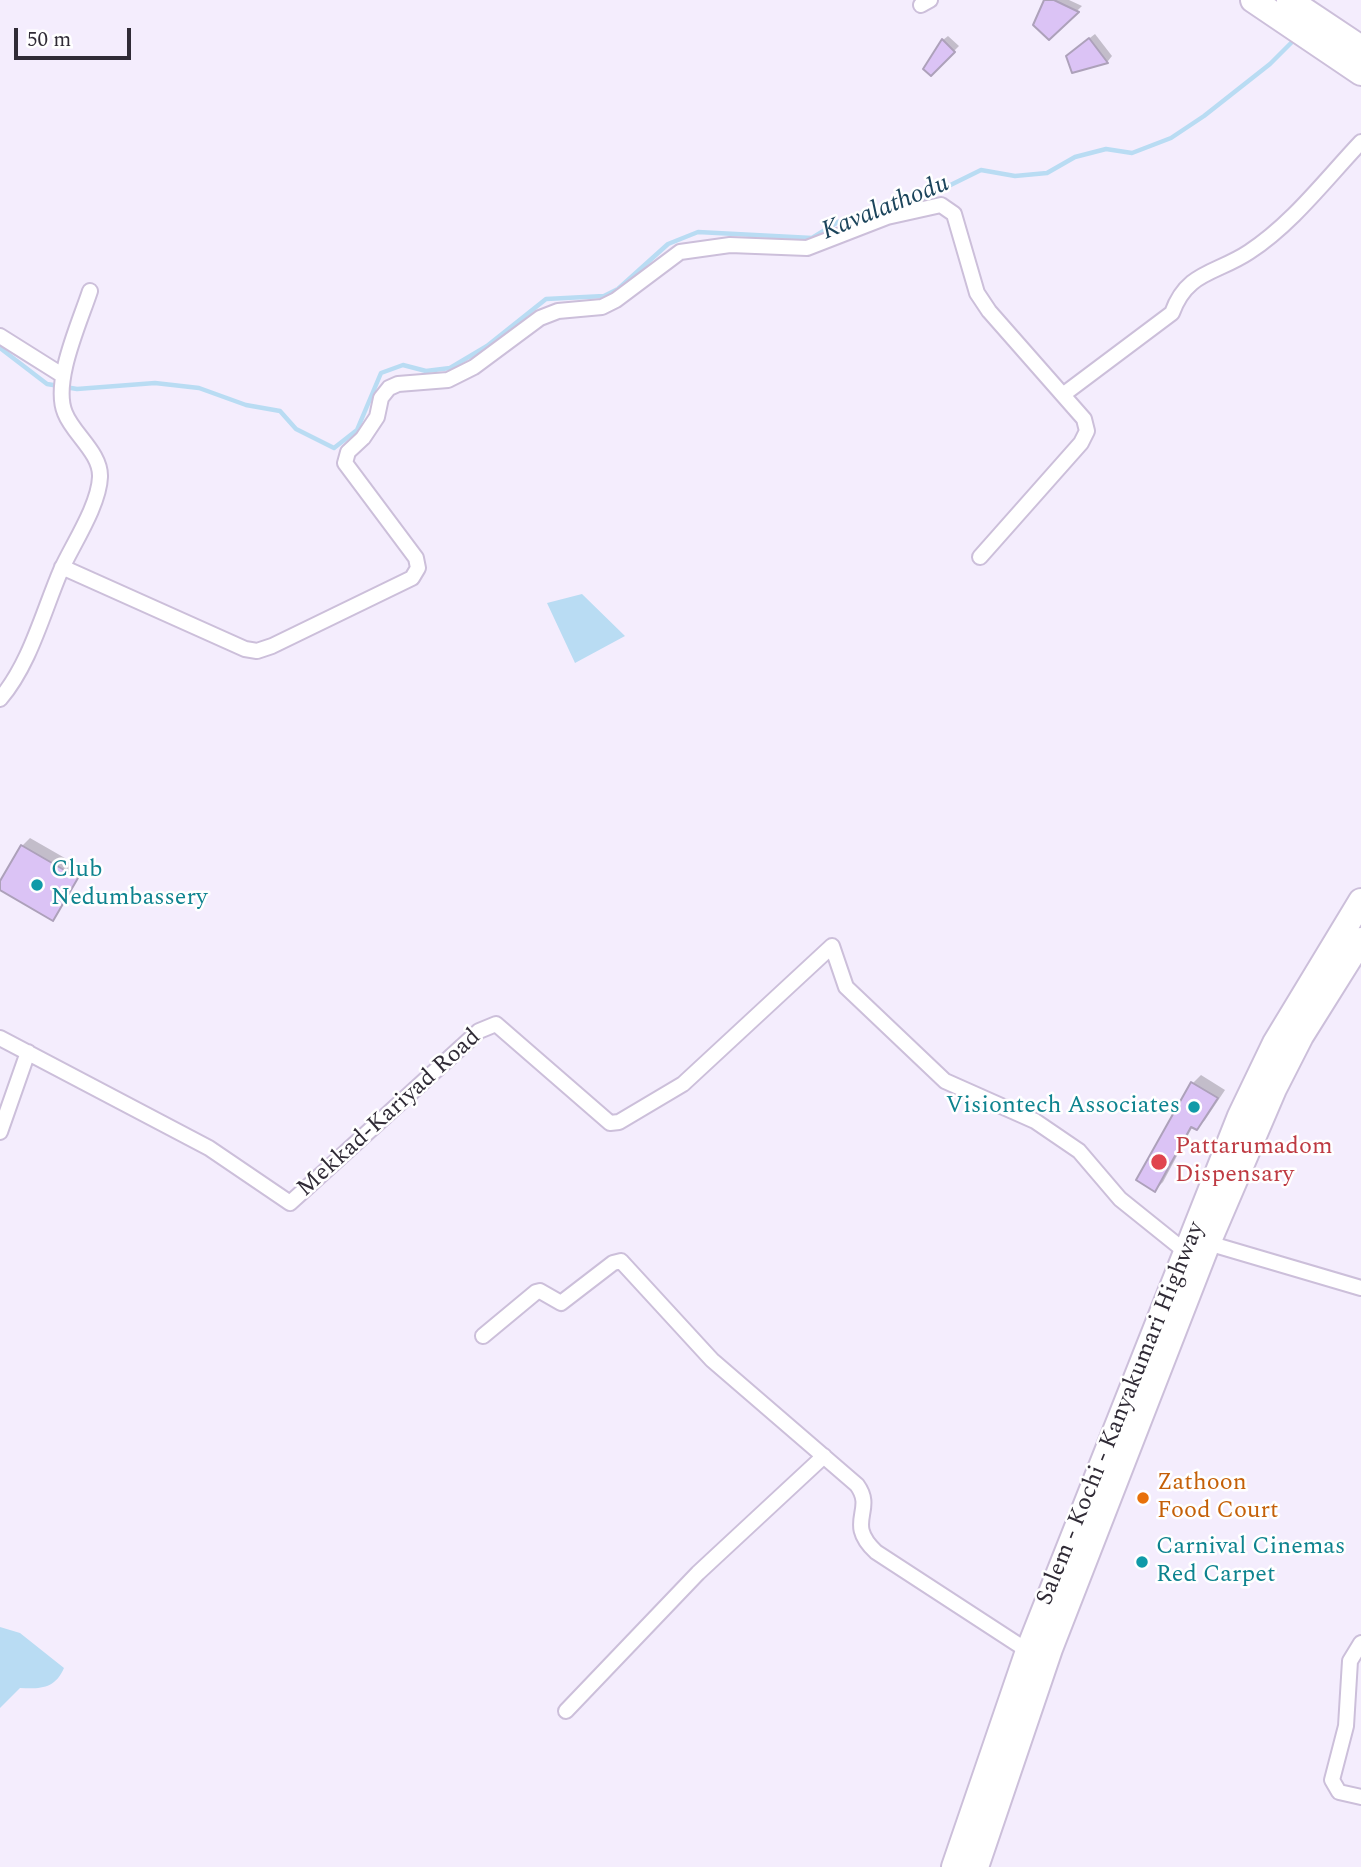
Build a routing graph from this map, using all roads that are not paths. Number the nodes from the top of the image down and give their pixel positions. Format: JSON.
{"nodes":[{"id":1,"x":1253,"y":0,"type":"edge"},
{"id":2,"x":1301,"y":18,"type":"edge"},
{"id":3,"x":1361,"y":48,"type":"edge"},
{"id":4,"x":1361,"y":73,"type":"edge"},
{"id":5,"x":1361,"y":142,"type":"edge"},
{"id":6,"x":90,"y":290,"type":"dead end"},
{"id":7,"x":0,"y":335,"type":"edge"},
{"id":8,"x":61,"y":375,"type":"junction"},
{"id":9,"x":1064,"y":394,"type":"junction"},
{"id":10,"x":980,"y":557,"type":"dead end"},
{"id":11,"x":62,"y":567,"type":"junction"},
{"id":12,"x":0,"y":699,"type":"edge"},
{"id":13,"x":1361,"y":901,"type":"edge"},
{"id":14,"x":1361,"y":940,"type":"edge"},
{"id":15,"x":0,"y":1038,"type":"edge"},
{"id":16,"x":28,"y":1052,"type":"junction"},
{"id":17,"x":0,"y":1132,"type":"edge"},
{"id":18,"x":1197,"y":1248,"type":"junction"},
{"id":19,"x":1361,"y":1288,"type":"edge"},
{"id":20,"x":483,"y":1336,"type":"dead end"},
{"id":21,"x":824,"y":1456,"type":"junction"},
{"id":22,"x":1361,"y":1643,"type":"edge"},
{"id":23,"x":1028,"y":1651,"type":"junction"},
{"id":24,"x":566,"y":1711,"type":"dead end"},
{"id":25,"x":1361,"y":1797,"type":"edge"},
{"id":26,"x":954,"y":1867,"type":"edge"},
{"id":27,"x":976,"y":1867,"type":"edge"}],
"edges":[{"from":1,"to":2,"type":"highway"},
{"from":2,"to":3,"type":"highway"},
{"from":2,"to":4,"type":"highway"},
{"from":5,"to":9,"type":"street"},
{"from":6,"to":8,"type":"street"},
{"from":7,"to":8,"type":"street"},
{"from":8,"to":11,"type":"street"},
{"from":9,"to":10,"type":"street"},
{"from":9,"to":11,"type":"street"},
{"from":11,"to":12,"type":"street"},
{"from":13,"to":18,"type":"highway","name":"Salem - Kochi - Kanyakumari Highway"},
{"from":14,"to":18,"type":"highway","name":"Salem - Kochi - Kanyakumari Highway"},
{"from":15,"to":16,"type":"street"},
{"from":16,"to":17,"type":"street"},
{"from":16,"to":18,"type":"street","name":"Mekkad-Kariyad Road"},
{"from":18,"to":19,"type":"street"},
{"from":18,"to":23,"type":"highway","name":"Salem - Kochi - Kanyakumari Highway"},
{"from":18,"to":27,"type":"highway","name":"Salem - Kochi - Kanyakumari Highway"},
{"from":20,"to":21,"type":"street"},
{"from":21,"to":23,"type":"street"},
{"from":21,"to":24,"type":"street"},
{"from":22,"to":25,"type":"street"},
{"from":23,"to":26,"type":"highway","name":"Salem - Kochi - Kanyakumari Highway"}]}
